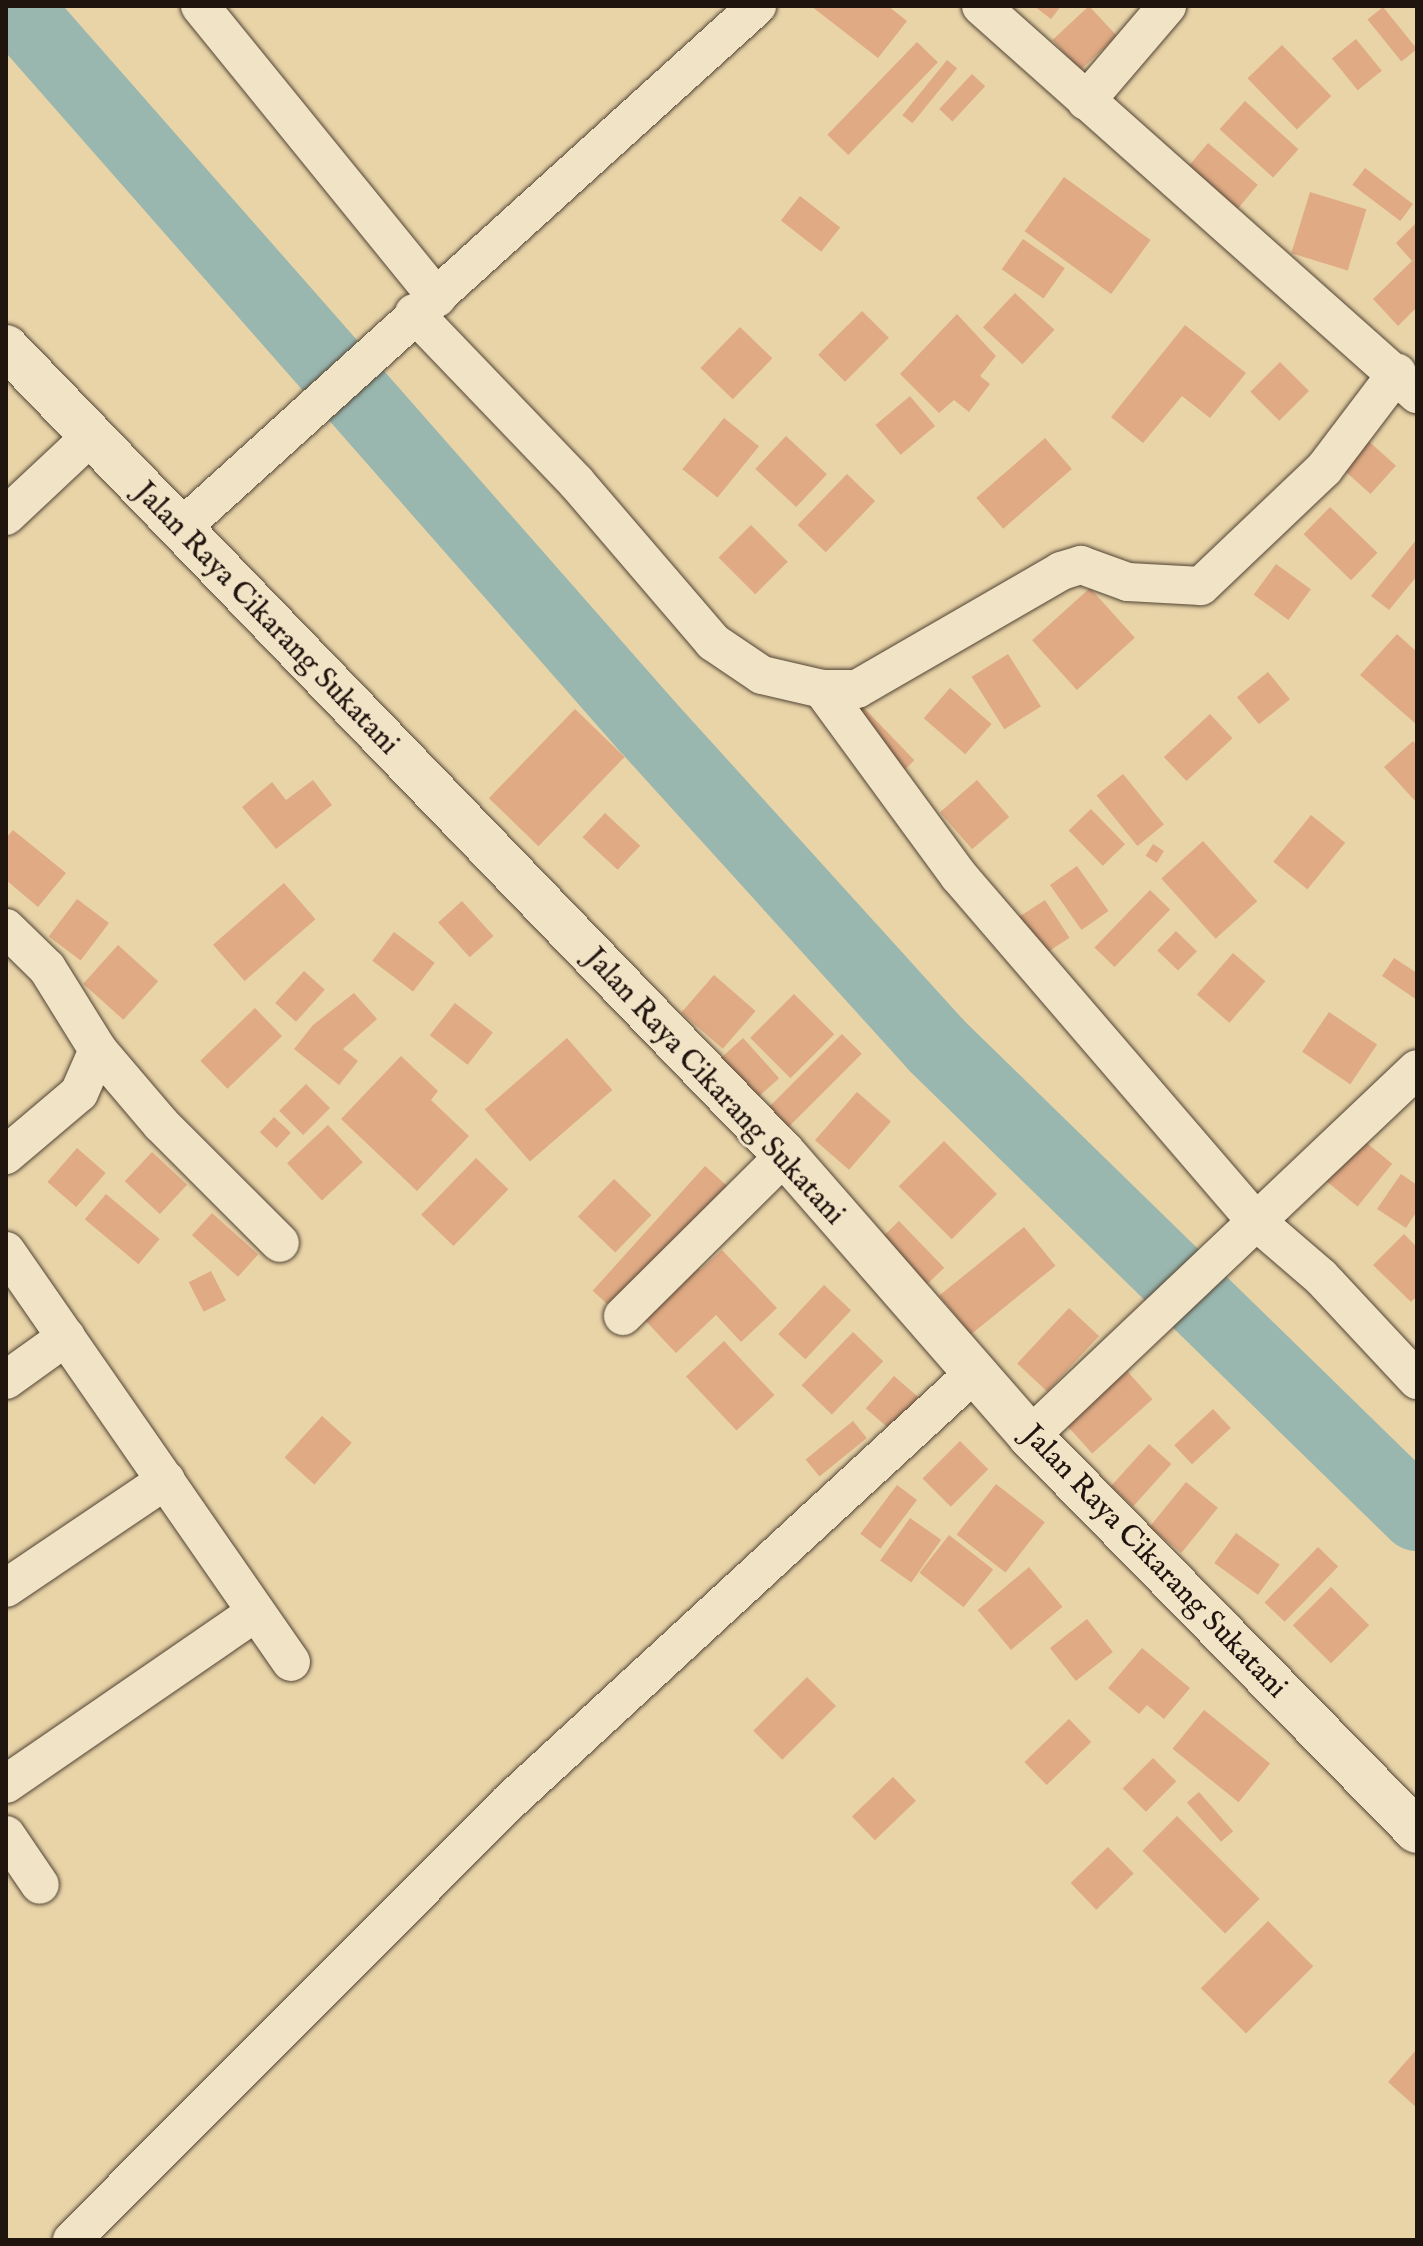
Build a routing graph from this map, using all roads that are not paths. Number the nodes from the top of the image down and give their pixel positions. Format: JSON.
{"nodes":[{"id":1,"x":200,"y":6,"type":"edge"},
{"id":2,"x":757,"y":6,"type":"edge"},
{"id":3,"x":981,"y":6,"type":"edge"},
{"id":4,"x":1167,"y":6,"type":"edge"},
{"id":5,"x":1086,"y":101,"type":"junction"},
{"id":6,"x":416,"y":313,"type":"junction"},
{"id":7,"x":6,"y":347,"type":"edge"},
{"id":8,"x":1407,"y":383,"type":"edge"},
{"id":9,"x":90,"y":437,"type":"junction"},
{"id":10,"x":6,"y":516,"type":"edge"},
{"id":11,"x":180,"y":529,"type":"junction"},
{"id":12,"x":822,"y":689,"type":"junction"},
{"id":13,"x":6,"y":928,"type":"edge"},
{"id":14,"x":98,"y":1050,"type":"junction"},
{"id":15,"x":1417,"y":1069,"type":"edge"},
{"id":16,"x":6,"y":1155,"type":"edge"},
{"id":17,"x":785,"y":1155,"type":"junction"},
{"id":18,"x":1251,"y":1226,"type":"junction"},
{"id":19,"x":280,"y":1243,"type":"dead end"},
{"id":20,"x":6,"y":1251,"type":"edge"},
{"id":21,"x":623,"y":1316,"type":"dead end"},
{"id":22,"x":66,"y":1337,"type":"junction"},
{"id":23,"x":973,"y":1374,"type":"junction"},
{"id":24,"x":6,"y":1380,"type":"edge"},
{"id":25,"x":1417,"y":1380,"type":"edge"},
{"id":26,"x":1030,"y":1436,"type":"junction"},
{"id":27,"x":166,"y":1480,"type":"junction"},
{"id":28,"x":6,"y":1588,"type":"edge"},
{"id":29,"x":256,"y":1612,"type":"junction"},
{"id":30,"x":291,"y":1662,"type":"dead end"},
{"id":31,"x":6,"y":1784,"type":"edge"},
{"id":32,"x":1417,"y":1831,"type":"edge"},
{"id":33,"x":6,"y":1835,"type":"edge"},
{"id":34,"x":40,"y":1885,"type":"dead end"},
{"id":35,"x":72,"y":2240,"type":"edge"}],
"edges":[{"from":1,"to":6,"type":"street"},
{"from":2,"to":6,"type":"street"},
{"from":3,"to":5,"type":"street"},
{"from":4,"to":5,"type":"street"},
{"from":5,"to":8,"type":"street"},
{"from":6,"to":11,"type":"street"},
{"from":6,"to":12,"type":"street"},
{"from":7,"to":9,"type":"main road","name":"Jalan Raya Cikarang Sukatani"},
{"from":8,"to":12,"type":"street"},
{"from":9,"to":10,"type":"street"},
{"from":9,"to":11,"type":"main road","name":"Jalan Raya Cikarang Sukatani"},
{"from":11,"to":17,"type":"main road","name":"Jalan Raya Cikarang Sukatani"},
{"from":12,"to":18,"type":"street"},
{"from":13,"to":14,"type":"street"},
{"from":14,"to":16,"type":"street"},
{"from":14,"to":19,"type":"street"},
{"from":15,"to":18,"type":"street"},
{"from":17,"to":21,"type":"street"},
{"from":17,"to":23,"type":"main road","name":"Jalan Raya Cikarang Sukatani"},
{"from":18,"to":25,"type":"street"},
{"from":18,"to":26,"type":"street"},
{"from":20,"to":22,"type":"street"},
{"from":22,"to":24,"type":"street"},
{"from":22,"to":27,"type":"street"},
{"from":23,"to":26,"type":"main road","name":"Jalan Raya Cikarang Sukatani"},
{"from":23,"to":35,"type":"street"},
{"from":26,"to":32,"type":"main road","name":"Jalan Raya Cikarang Sukatani"},
{"from":27,"to":28,"type":"street"},
{"from":27,"to":29,"type":"street"},
{"from":29,"to":30,"type":"street"},
{"from":29,"to":31,"type":"street"},
{"from":33,"to":34,"type":"street"}]}
